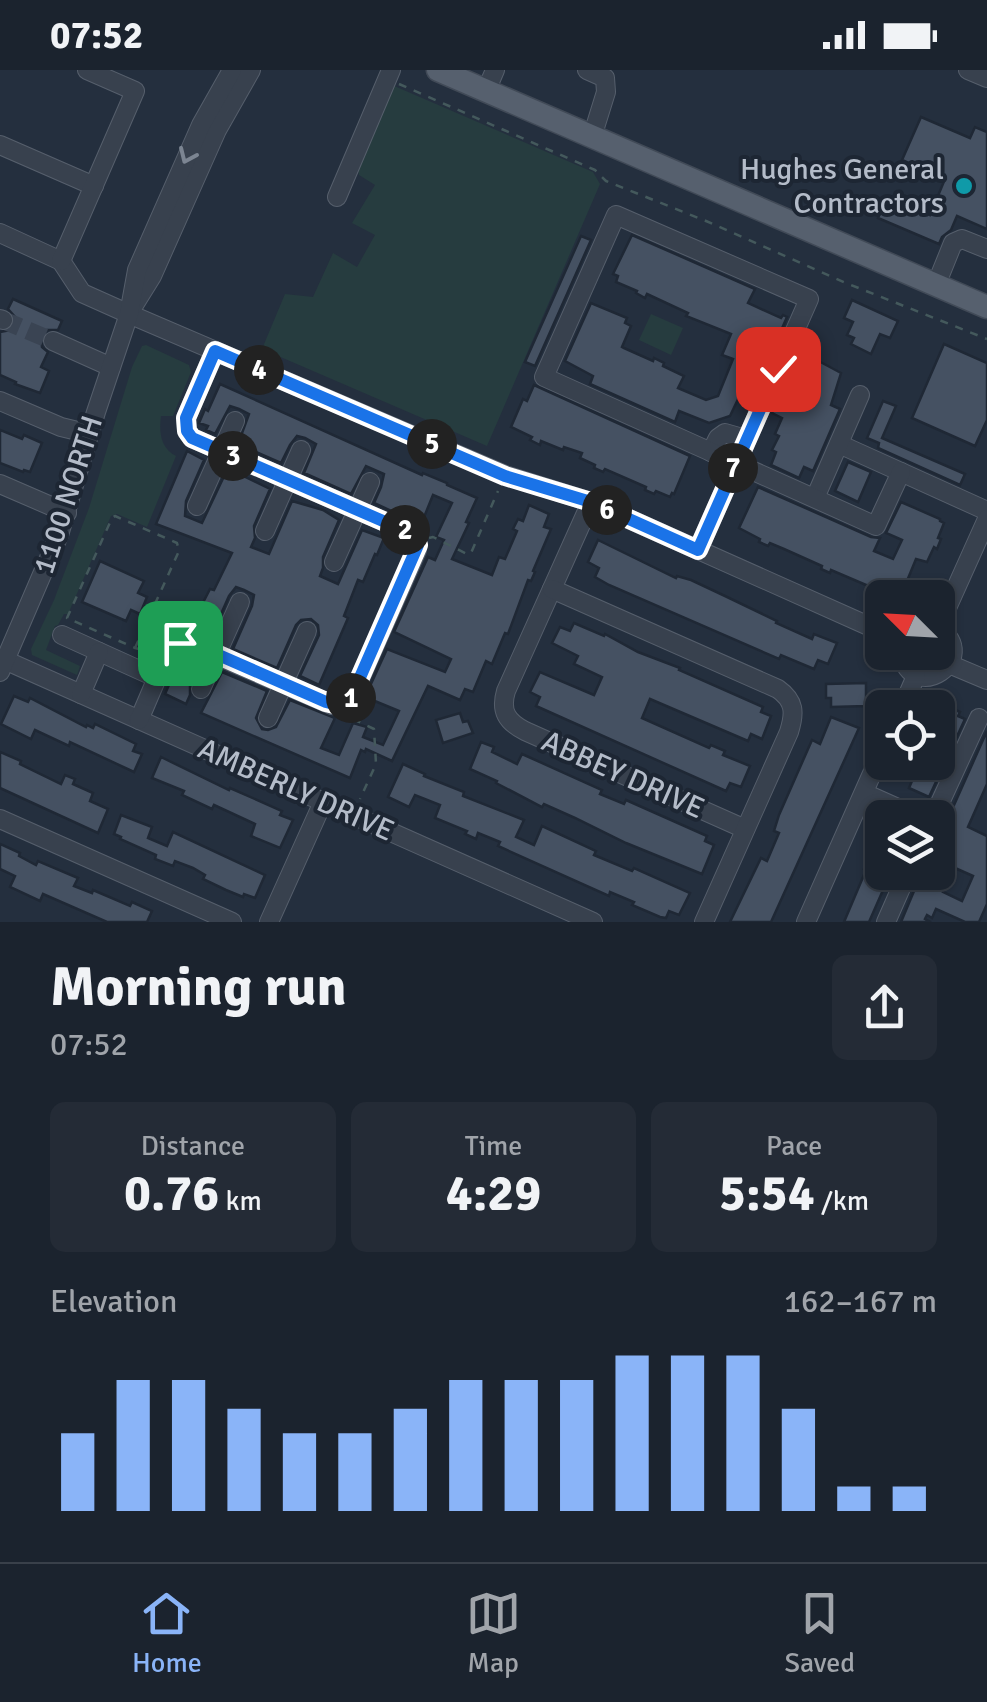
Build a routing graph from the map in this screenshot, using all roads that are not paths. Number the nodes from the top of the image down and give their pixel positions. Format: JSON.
{"nodes":[{"id":1,"x":86,"y":70,"type":"edge"},
{"id":2,"x":232,"y":70,"type":"edge"},
{"id":3,"x":250,"y":70,"type":"edge"},
{"id":4,"x":438,"y":70,"type":"edge"},
{"id":5,"x":587,"y":70,"type":"edge"},
{"id":6,"x":968,"y":70,"type":"edge"},
{"id":7,"x":389,"y":74,"type":"edge"},
{"id":8,"x":607,"y":74,"type":"edge"},
{"id":9,"x":987,"y":78,"type":"edge"},
{"id":10,"x":491,"y":80,"type":"edge"},
{"id":11,"x":592,"y":137,"type":"junction"},
{"id":12,"x":0,"y":144,"type":"edge"},
{"id":13,"x":94,"y":186,"type":"junction"},
{"id":14,"x":337,"y":197,"type":"dead end"},
{"id":15,"x":0,"y":234,"type":"edge"},
{"id":16,"x":987,"y":248,"type":"edge"},
{"id":17,"x":61,"y":261,"type":"junction"},
{"id":18,"x":936,"y":285,"type":"junction"},
{"id":19,"x":987,"y":307,"type":"edge"},
{"id":20,"x":129,"y":314,"type":"junction"},
{"id":21,"x":53,"y":342,"type":"tunnel mouth"},
{"id":22,"x":215,"y":351,"type":"junction"},
{"id":23,"x":111,"y":367,"type":"junction"},
{"id":24,"x":860,"y":395,"type":"dead end"},
{"id":25,"x":0,"y":401,"type":"edge"},
{"id":26,"x":235,"y":421,"type":"dead end"},
{"id":27,"x":90,"y":434,"type":"junction"},
{"id":28,"x":746,"y":440,"type":"junction"},
{"id":29,"x":838,"y":444,"type":"junction"},
{"id":30,"x":302,"y":450,"type":"dead end"},
{"id":31,"x":221,"y":451,"type":"junction"},
{"id":32,"x":712,"y":452,"type":"junction"},
{"id":33,"x":736,"y":463,"type":"junction"},
{"id":34,"x":900,"y":472,"type":"junction"},
{"id":35,"x":288,"y":480,"type":"junction"},
{"id":36,"x":370,"y":482,"type":"dead end"},
{"id":37,"x":0,"y":484,"type":"edge"},
{"id":38,"x":815,"y":498,"type":"junction"},
{"id":39,"x":591,"y":502,"type":"junction"},
{"id":40,"x":197,"y":506,"type":"dead end"},
{"id":41,"x":358,"y":510,"type":"junction"},
{"id":42,"x":987,"y":510,"type":"edge"},
{"id":43,"x":66,"y":513,"type":"junction"},
{"id":44,"x":987,"y":519,"type":"edge"},
{"id":45,"x":265,"y":531,"type":"dead end"},
{"id":46,"x":698,"y":550,"type":"junction"},
{"id":47,"x":334,"y":562,"type":"dead end"},
{"id":48,"x":552,"y":588,"type":"junction"},
{"id":49,"x":955,"y":590,"type":"edge"},
{"id":50,"x":240,"y":602,"type":"dead end"},
{"id":51,"x":865,"y":624,"type":"edge"},
{"id":52,"x":306,"y":632,"type":"dead end"},
{"id":53,"x":62,"y":634,"type":"dead end"},
{"id":54,"x":100,"y":652,"type":"junction"},
{"id":55,"x":217,"y":654,"type":"junction"},
{"id":56,"x":2,"y":663,"type":"edge"},
{"id":57,"x":955,"y":667,"type":"edge"},
{"id":58,"x":909,"y":670,"type":"edge"},
{"id":59,"x":945,"y":670,"type":"edge"},
{"id":60,"x":916,"y":676,"type":"junction"},
{"id":61,"x":157,"y":678,"type":"junction"},
{"id":62,"x":987,"y":680,"type":"edge"},
{"id":63,"x":283,"y":684,"type":"junction"},
{"id":64,"x":201,"y":689,"type":"dead end"},
{"id":65,"x":910,"y":690,"type":"edge"},
{"id":66,"x":80,"y":694,"type":"junction"},
{"id":67,"x":268,"y":718,"type":"dead end"},
{"id":68,"x":979,"y":718,"type":"dead end"},
{"id":69,"x":139,"y":720,"type":"junction"},
{"id":70,"x":870,"y":780,"type":"edge"},
{"id":71,"x":864,"y":793,"type":"junction"},
{"id":72,"x":880,"y":800,"type":"edge"},
{"id":73,"x":942,"y":800,"type":"edge"},
{"id":74,"x":323,"y":802,"type":"junction"},
{"id":75,"x":0,"y":818,"type":"edge"},
{"id":76,"x":745,"y":830,"type":"junction"},
{"id":77,"x":900,"y":890,"type":"edge"},
{"id":78,"x":232,"y":922,"type":"edge"},
{"id":79,"x":268,"y":922,"type":"edge"},
{"id":80,"x":593,"y":922,"type":"edge"},
{"id":81,"x":704,"y":922,"type":"edge"},
{"id":82,"x":806,"y":922,"type":"edge"},
{"id":83,"x":886,"y":922,"type":"edge"}],
"edges":[{"from":1,"to":13,"type":"street"},
{"from":2,"to":20,"type":"street","name":"1100 NORTH","one_way":true},
{"from":3,"to":20,"type":"street","name":"1100 NORTH"},
{"from":4,"to":10,"type":"main road"},
{"from":5,"to":8,"type":"street"},
{"from":6,"to":9,"type":"street"},
{"from":7,"to":14,"type":"street"},
{"from":8,"to":11,"type":"street"},
{"from":10,"to":11,"type":"main road"},
{"from":11,"to":18,"type":"main road"},
{"from":12,"to":13,"type":"street"},
{"from":13,"to":17,"type":"street"},
{"from":15,"to":17,"type":"street"},
{"from":16,"to":18,"type":"street"},
{"from":17,"to":20,"type":"street"},
{"from":18,"to":19,"type":"main road"},
{"from":20,"to":22,"type":"street"},
{"from":20,"to":23,"type":"street","name":"1100 NORTH"},
{"from":21,"to":23,"type":"street"},
{"from":22,"to":31,"type":"street"},
{"from":22,"to":39,"type":"street"},
{"from":23,"to":27,"type":"street","name":"1100 NORTH"},
{"from":24,"to":29,"type":"street"},
{"from":25,"to":27,"type":"street"},
{"from":26,"to":31,"type":"street"},
{"from":27,"to":43,"type":"street","name":"1100 NORTH"},
{"from":28,"to":32,"type":"street"},
{"from":28,"to":32,"type":"street"},
{"from":28,"to":33,"type":"street"},
{"from":29,"to":34,"type":"street"},
{"from":29,"to":38,"type":"street"},
{"from":30,"to":35,"type":"street"},
{"from":31,"to":35,"type":"street"},
{"from":31,"to":40,"type":"street"},
{"from":32,"to":33,"type":"street"},
{"from":33,"to":38,"type":"street"},
{"from":33,"to":46,"type":"street"},
{"from":34,"to":38,"type":"street"},
{"from":34,"to":42,"type":"street"},
{"from":35,"to":41,"type":"street"},
{"from":35,"to":45,"type":"street"},
{"from":36,"to":41,"type":"street"},
{"from":37,"to":43,"type":"street"},
{"from":39,"to":46,"type":"street"},
{"from":39,"to":48,"type":"street"},
{"from":41,"to":47,"type":"street"},
{"from":41,"to":63,"type":"street"},
{"from":43,"to":56,"type":"street","name":"1100 NORTH"},
{"from":44,"to":49,"type":"street"},
{"from":46,"to":51,"type":"street"},
{"from":48,"to":76,"type":"street"},
{"from":48,"to":76,"type":"street","name":"ABBEY DRIVE"},
{"from":50,"to":55,"type":"street"},
{"from":52,"to":63,"type":"street"},
{"from":53,"to":54,"type":"street"},
{"from":54,"to":61,"type":"street"},
{"from":54,"to":66,"type":"street"},
{"from":55,"to":61,"type":"street"},
{"from":55,"to":63,"type":"street"},
{"from":55,"to":64,"type":"street"},
{"from":56,"to":66,"type":"street","name":"AMBERLY DRIVE"},
{"from":57,"to":62,"type":"street"},
{"from":58,"to":60,"type":"street"},
{"from":59,"to":60,"type":"street"},
{"from":60,"to":65,"type":"street"},
{"from":61,"to":69,"type":"street"},
{"from":63,"to":67,"type":"street"},
{"from":66,"to":69,"type":"street","name":"AMBERLY DRIVE"},
{"from":68,"to":73,"type":"street"},
{"from":69,"to":74,"type":"street","name":"AMBERLY DRIVE"},
{"from":70,"to":71,"type":"street"},
{"from":71,"to":72,"type":"street"},
{"from":71,"to":82,"type":"street"},
{"from":74,"to":79,"type":"street"},
{"from":74,"to":80,"type":"street","name":"AMBERLY DRIVE"},
{"from":75,"to":78,"type":"street"},
{"from":76,"to":81,"type":"street"},
{"from":77,"to":83,"type":"street"}]}
